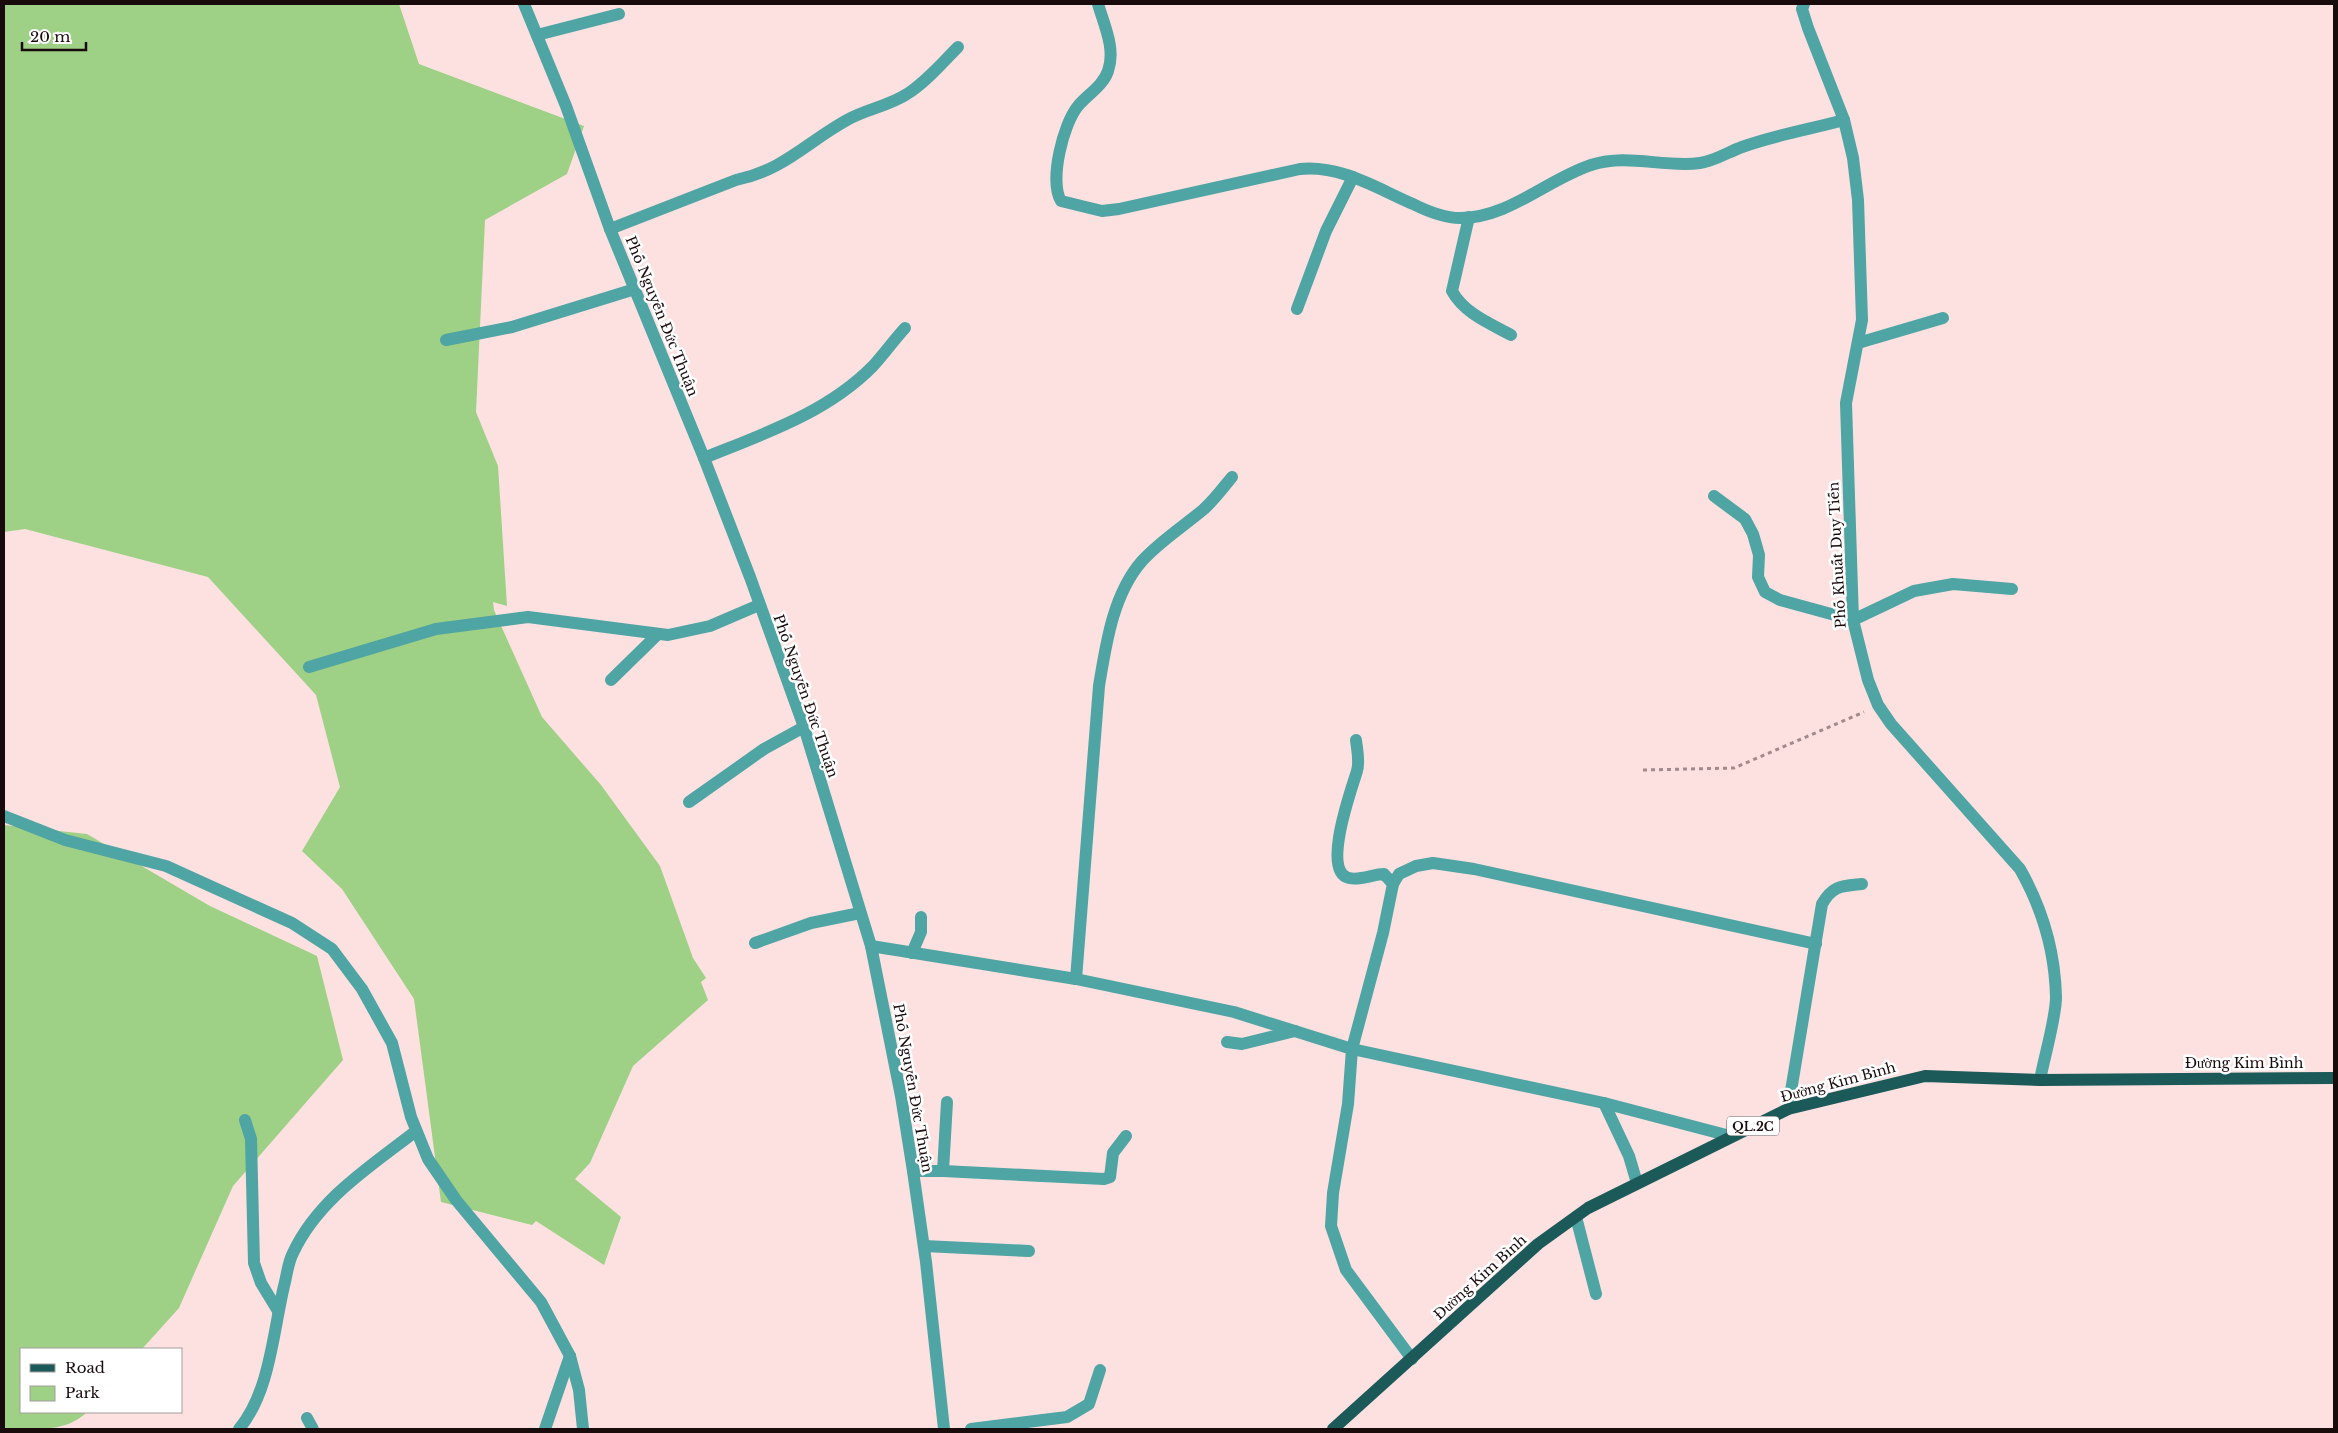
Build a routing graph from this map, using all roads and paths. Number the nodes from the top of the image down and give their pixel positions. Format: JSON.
{"nodes":[{"id":1,"x":524,"y":4,"type":"edge"},
{"id":2,"x":1098,"y":4,"type":"edge"},
{"id":3,"x":1804,"y":4,"type":"edge"},
{"id":4,"x":619,"y":14,"type":"dead end"},
{"id":5,"x":537,"y":35,"type":"junction"},
{"id":6,"x":958,"y":47,"type":"dead end"},
{"id":7,"x":1844,"y":120,"type":"junction"},
{"id":8,"x":1352,"y":178,"type":"junction"},
{"id":9,"x":1469,"y":217,"type":"junction"},
{"id":10,"x":610,"y":229,"type":"junction"},
{"id":11,"x":635,"y":289,"type":"junction"},
{"id":12,"x":1297,"y":309,"type":"dead end"},
{"id":13,"x":1943,"y":318,"type":"dead end"},
{"id":14,"x":905,"y":328,"type":"dead end"},
{"id":15,"x":1511,"y":335,"type":"dead end"},
{"id":16,"x":446,"y":340,"type":"dead end"},
{"id":17,"x":1858,"y":343,"type":"junction"},
{"id":18,"x":704,"y":458,"type":"junction"},
{"id":19,"x":1232,"y":477,"type":"dead end"},
{"id":20,"x":1714,"y":496,"type":"dead end"},
{"id":21,"x":2012,"y":589,"type":"dead end"},
{"id":22,"x":759,"y":605,"type":"junction"},
{"id":23,"x":1853,"y":620,"type":"junction"},
{"id":24,"x":658,"y":634,"type":"junction"},
{"id":25,"x":309,"y":667,"type":"dead end"},
{"id":26,"x":611,"y":680,"type":"dead end"},
{"id":27,"x":1878,"y":705,"type":"junction"},
{"id":28,"x":804,"y":727,"type":"junction"},
{"id":29,"x":1356,"y":740,"type":"dead end"},
{"id":30,"x":1643,"y":770,"type":"dead end"},
{"id":31,"x":689,"y":802,"type":"dead end"},
{"id":32,"x":4,"y":816,"type":"edge"},
{"id":33,"x":1392,"y":884,"type":"junction"},
{"id":34,"x":1862,"y":884,"type":"dead end"},
{"id":35,"x":860,"y":913,"type":"junction"},
{"id":36,"x":921,"y":917,"type":"dead end"},
{"id":37,"x":755,"y":943,"type":"dead end"},
{"id":38,"x":1816,"y":944,"type":"junction"},
{"id":39,"x":871,"y":946,"type":"junction"},
{"id":40,"x":912,"y":953,"type":"junction"},
{"id":41,"x":1076,"y":979,"type":"junction"},
{"id":42,"x":1295,"y":1031,"type":"junction"},
{"id":43,"x":1227,"y":1042,"type":"dead end"},
{"id":44,"x":1352,"y":1049,"type":"junction"},
{"id":45,"x":2334,"y":1078,"type":"edge"},
{"id":46,"x":2040,"y":1080,"type":"junction"},
{"id":47,"x":947,"y":1102,"type":"dead end"},
{"id":48,"x":1604,"y":1103,"type":"junction"},
{"id":49,"x":1788,"y":1109,"type":"junction"},
{"id":50,"x":245,"y":1120,"type":"dead end"},
{"id":51,"x":416,"y":1131,"type":"junction"},
{"id":52,"x":1126,"y":1136,"type":"dead end"},
{"id":53,"x":1730,"y":1136,"type":"junction"},
{"id":54,"x":913,"y":1171,"type":"junction"},
{"id":55,"x":943,"y":1171,"type":"junction"},
{"id":56,"x":1637,"y":1183,"type":"junction"},
{"id":57,"x":1576,"y":1217,"type":"junction"},
{"id":58,"x":924,"y":1246,"type":"junction"},
{"id":59,"x":1029,"y":1251,"type":"dead end"},
{"id":60,"x":1596,"y":1294,"type":"dead end"},
{"id":61,"x":278,"y":1311,"type":"junction"},
{"id":62,"x":570,"y":1356,"type":"junction"},
{"id":63,"x":1412,"y":1359,"type":"junction"},
{"id":64,"x":1100,"y":1370,"type":"dead end"},
{"id":65,"x":240,"y":1429,"type":"edge"},
{"id":66,"x":545,"y":1429,"type":"edge"},
{"id":67,"x":583,"y":1429,"type":"edge"},
{"id":68,"x":944,"y":1429,"type":"edge"},
{"id":69,"x":970,"y":1429,"type":"edge"},
{"id":70,"x":1333,"y":1429,"type":"edge"}],
"edges":[{"from":1,"to":5,"type":"street","name":"Phố Nguyễn Đức Thuận"},
{"from":2,"to":8,"type":"street"},
{"from":3,"to":7,"type":"street","name":"Phố Khuất Duy Tiến"},
{"from":4,"to":5,"type":"street"},
{"from":5,"to":10,"type":"street","name":"Phố Nguyễn Đức Thuận"},
{"from":6,"to":10,"type":"street"},
{"from":7,"to":9,"type":"street"},
{"from":7,"to":17,"type":"street","name":"Phố Khuất Duy Tiến"},
{"from":8,"to":9,"type":"street"},
{"from":8,"to":12,"type":"street"},
{"from":9,"to":15,"type":"street"},
{"from":10,"to":11,"type":"street","name":"Phố Nguyễn Đức Thuận"},
{"from":11,"to":16,"type":"street"},
{"from":11,"to":18,"type":"street","name":"Phố Nguyễn Đức Thuận"},
{"from":13,"to":17,"type":"street"},
{"from":14,"to":18,"type":"street"},
{"from":17,"to":23,"type":"street","name":"Phố Khuất Duy Tiến"},
{"from":18,"to":22,"type":"street","name":"Phố Nguyễn Đức Thuận"},
{"from":19,"to":41,"type":"street"},
{"from":20,"to":23,"type":"street"},
{"from":21,"to":23,"type":"street"},
{"from":22,"to":24,"type":"street"},
{"from":22,"to":28,"type":"street","name":"Phố Nguyễn Đức Thuận"},
{"from":23,"to":27,"type":"street","name":"Phố Khuất Duy Tiến"},
{"from":24,"to":25,"type":"street"},
{"from":24,"to":26,"type":"street"},
{"from":27,"to":30,"type":"path"},
{"from":27,"to":46,"type":"street","name":"Phố Khuất Duy Tiến"},
{"from":28,"to":31,"type":"street"},
{"from":28,"to":35,"type":"street","name":"Phố Nguyễn Đức Thuận"},
{"from":29,"to":33,"type":"street"},
{"from":32,"to":51,"type":"street"},
{"from":33,"to":38,"type":"street"},
{"from":33,"to":44,"type":"street"},
{"from":34,"to":38,"type":"street"},
{"from":35,"to":37,"type":"street"},
{"from":35,"to":39,"type":"street","name":"Phố Nguyễn Đức Thuận"},
{"from":36,"to":40,"type":"street"},
{"from":38,"to":49,"type":"street"},
{"from":39,"to":40,"type":"street"},
{"from":39,"to":54,"type":"street","name":"Phố Nguyễn Đức Thuận"},
{"from":40,"to":41,"type":"street"},
{"from":41,"to":42,"type":"street"},
{"from":42,"to":43,"type":"street"},
{"from":42,"to":44,"type":"street"},
{"from":44,"to":48,"type":"street"},
{"from":44,"to":63,"type":"street"},
{"from":45,"to":46,"type":"main road","name":"Đường Kim Bình","number":"QL.2C"},
{"from":46,"to":49,"type":"main road","name":"Đường Kim Bình","number":"QL.2C"},
{"from":47,"to":55,"type":"street"},
{"from":48,"to":53,"type":"street"},
{"from":48,"to":56,"type":"street"},
{"from":49,"to":53,"type":"main road","name":"Đường Kim Bình","number":"QL.2C"},
{"from":50,"to":61,"type":"street"},
{"from":51,"to":61,"type":"street"},
{"from":51,"to":62,"type":"street"},
{"from":52,"to":55,"type":"street"},
{"from":53,"to":56,"type":"main road","name":"Đường Kim Bình","number":"QL.2C"},
{"from":54,"to":55,"type":"street"},
{"from":54,"to":58,"type":"street","name":"Phố Nguyễn Đức Thuận"},
{"from":56,"to":57,"type":"main road","name":"Đường Kim Bình","number":"QL.2C"},
{"from":57,"to":60,"type":"street"},
{"from":57,"to":63,"type":"main road","name":"Đường Kim Bình","number":"QL.2C"},
{"from":58,"to":59,"type":"street"},
{"from":58,"to":68,"type":"street","name":"Phố Nguyễn Đức Thuận"},
{"from":61,"to":65,"type":"street"},
{"from":62,"to":66,"type":"street"},
{"from":62,"to":67,"type":"street"},
{"from":63,"to":70,"type":"main road","name":"Đường Kim Bình","number":"QL.2C"},
{"from":64,"to":69,"type":"street"}]}
